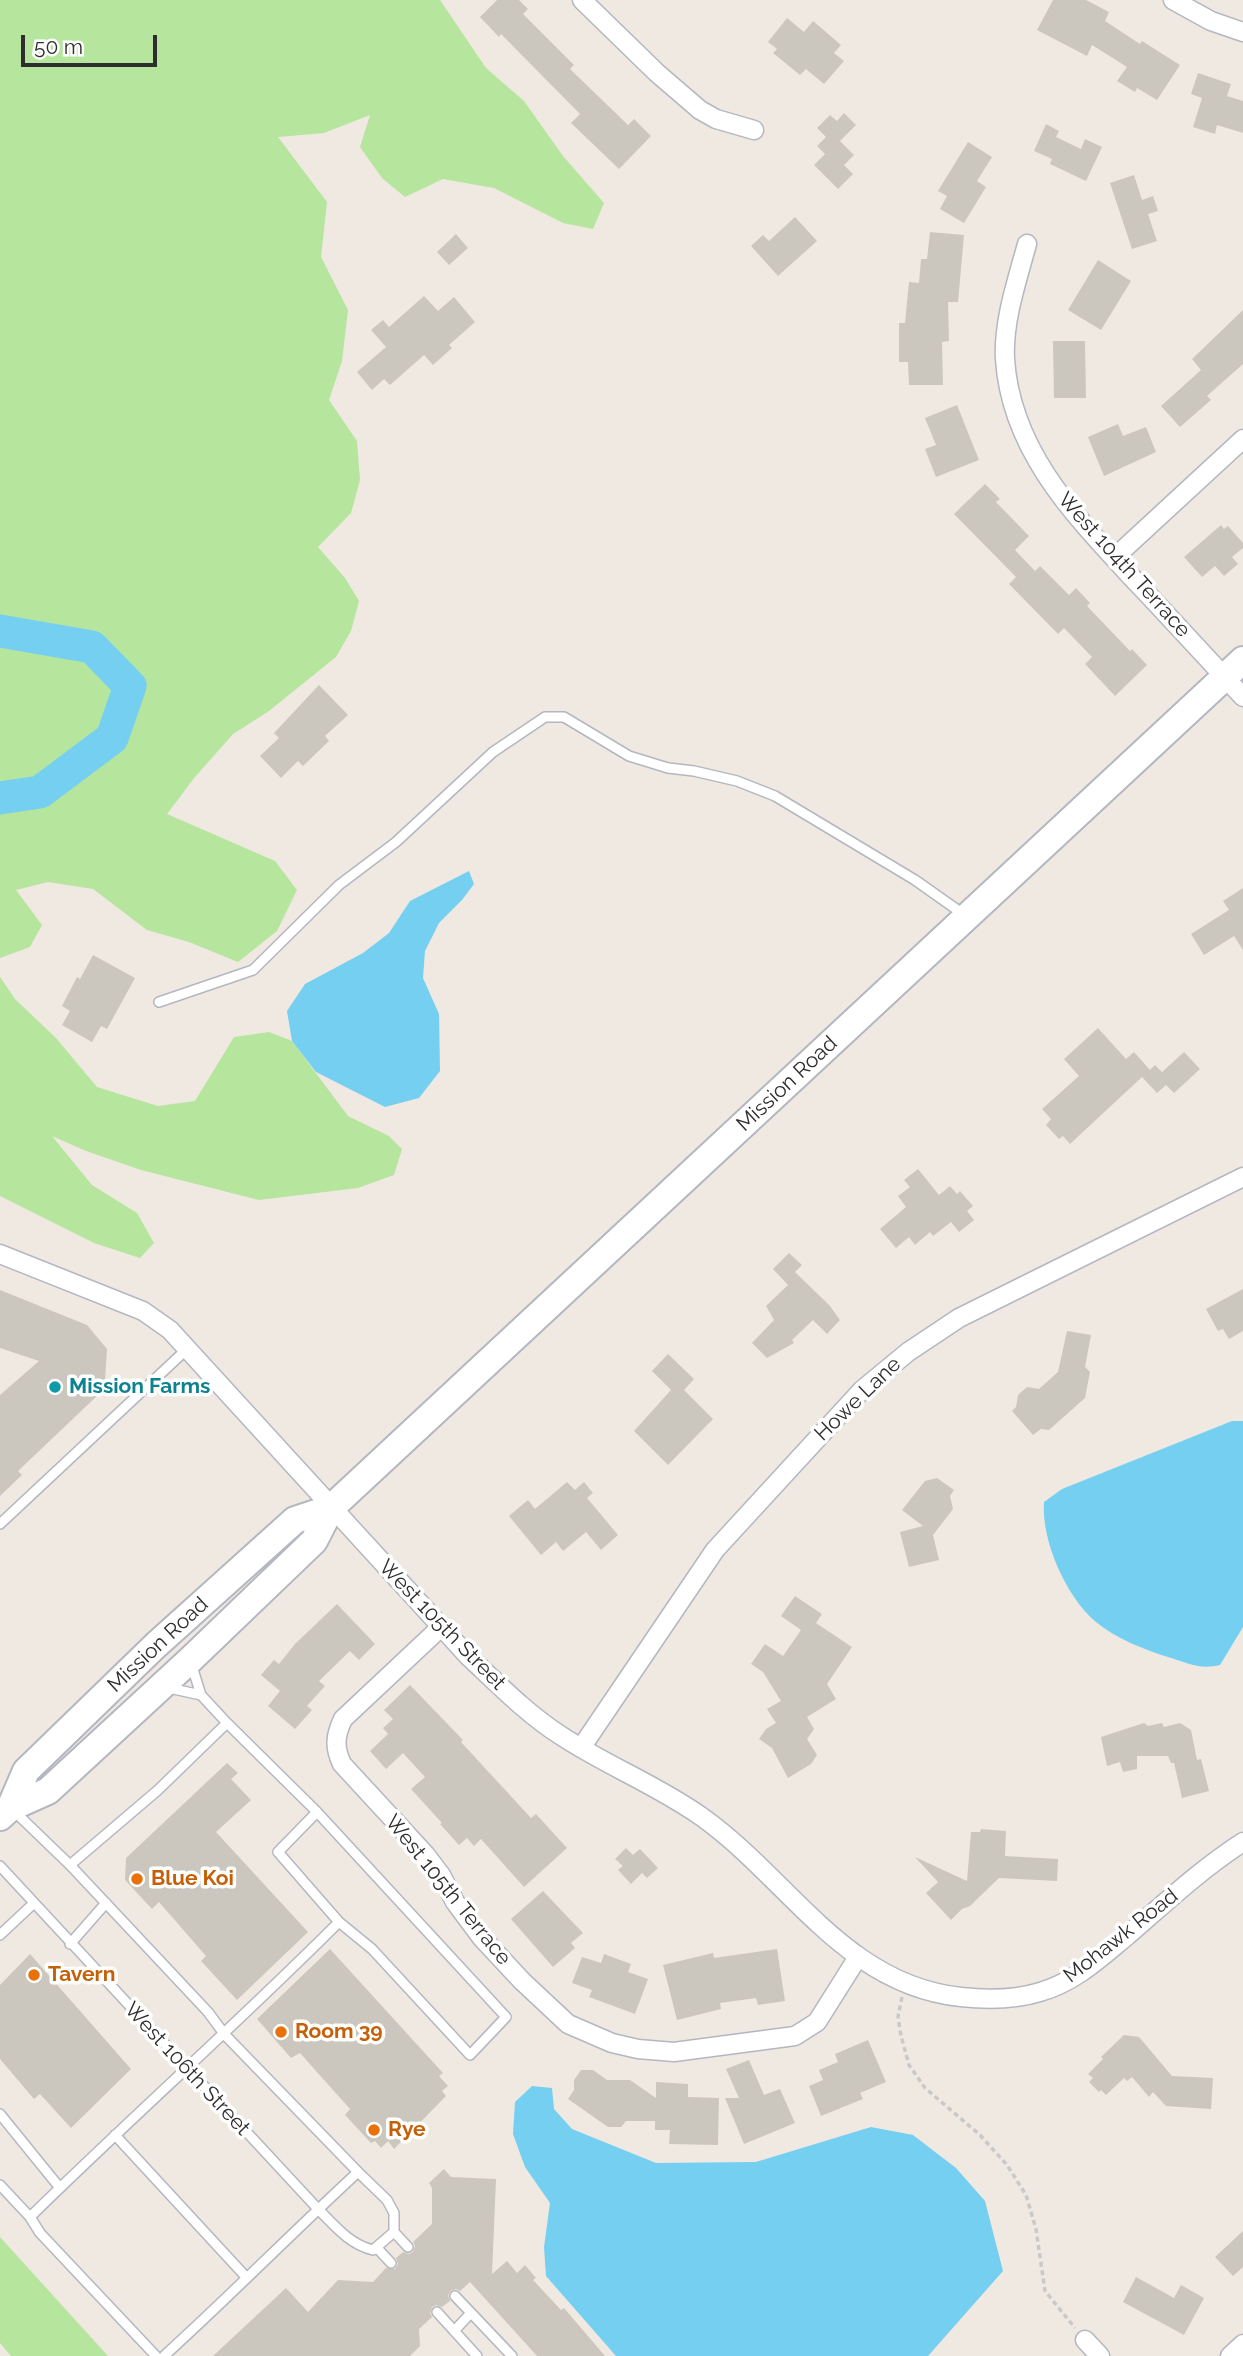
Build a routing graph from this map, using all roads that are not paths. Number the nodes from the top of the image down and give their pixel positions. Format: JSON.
{"nodes":[{"id":1,"x":582,"y":0,"type":"edge"},
{"id":2,"x":1173,"y":0,"type":"edge"},
{"id":3,"x":1243,"y":32,"type":"edge"},
{"id":4,"x":754,"y":130,"type":"dead end"},
{"id":5,"x":1027,"y":244,"type":"dead end"},
{"id":6,"x":1243,"y":439,"type":"edge"},
{"id":7,"x":1114,"y":558,"type":"junction"},
{"id":8,"x":1234,"y":669,"type":"edge"},
{"id":9,"x":1243,"y":697,"type":"edge"},
{"id":10,"x":967,"y":917,"type":"junction"},
{"id":11,"x":159,"y":1002,"type":"dead end"},
{"id":12,"x":1243,"y":1177,"type":"edge"},
{"id":13,"x":0,"y":1254,"type":"edge"},
{"id":14,"x":187,"y":1349,"type":"junction"},
{"id":15,"x":331,"y":1508,"type":"junction"},
{"id":16,"x":0,"y":1524,"type":"edge"},
{"id":17,"x":441,"y":1627,"type":"junction"},
{"id":18,"x":190,"y":1660,"type":"junction"},
{"id":19,"x":162,"y":1686,"type":"junction"},
{"id":20,"x":201,"y":1695,"type":"junction"},
{"id":21,"x":227,"y":1723,"type":"junction"},
{"id":22,"x":581,"y":1748,"type":"junction"},
{"id":23,"x":5,"y":1812,"type":"edge"},
{"id":24,"x":317,"y":1812,"type":"junction"},
{"id":25,"x":1243,"y":1842,"type":"edge"},
{"id":26,"x":70,"y":1865,"type":"junction"},
{"id":27,"x":0,"y":1867,"type":"edge"},
{"id":28,"x":106,"y":1903,"type":"junction"},
{"id":29,"x":33,"y":1904,"type":"junction"},
{"id":30,"x":339,"y":1922,"type":"junction"},
{"id":31,"x":0,"y":1936,"type":"edge"},
{"id":32,"x":70,"y":1944,"type":"junction"},
{"id":33,"x":858,"y":1957,"type":"junction"},
{"id":34,"x":905,"y":1981,"type":"joint"},
{"id":35,"x":225,"y":2035,"type":"junction"},
{"id":36,"x":187,"y":2070,"type":"junction"},
{"id":37,"x":0,"y":2114,"type":"edge"},
{"id":38,"x":115,"y":2135,"type":"junction"},
{"id":39,"x":358,"y":2172,"type":"junction"},
{"id":40,"x":0,"y":2185,"type":"edge"},
{"id":41,"x":60,"y":2188,"type":"junction"},
{"id":42,"x":318,"y":2209,"type":"junction"},
{"id":43,"x":30,"y":2217,"type":"junction"},
{"id":44,"x":394,"y":2232,"type":"junction"},
{"id":45,"x":408,"y":2247,"type":"dead end"},
{"id":46,"x":377,"y":2248,"type":"junction"},
{"id":47,"x":391,"y":2263,"type":"dead end"},
{"id":48,"x":247,"y":2278,"type":"junction"},
{"id":49,"x":455,"y":2296,"type":"dead end"},
{"id":50,"x":437,"y":2312,"type":"dead end"},
{"id":51,"x":471,"y":2313,"type":"junction"},
{"id":52,"x":454,"y":2330,"type":"junction"},
{"id":53,"x":1085,"y":2340,"type":"road end"},
{"id":54,"x":1243,"y":2344,"type":"edge"},
{"id":55,"x":156,"y":2356,"type":"edge"},
{"id":56,"x":164,"y":2356,"type":"edge"},
{"id":57,"x":477,"y":2356,"type":"edge"},
{"id":58,"x":512,"y":2356,"type":"edge"},
{"id":59,"x":1100,"y":2356,"type":"edge"},
{"id":60,"x":1230,"y":2356,"type":"edge"}],
"edges":[{"from":1,"to":4,"type":"street"},
{"from":2,"to":3,"type":"street"},
{"from":5,"to":7,"type":"street","name":"West 104th Terrace"},
{"from":6,"to":7,"type":"street"},
{"from":7,"to":8,"type":"street","name":"West 104th Terrace"},
{"from":8,"to":9,"type":"street"},
{"from":8,"to":10,"type":"main road","name":"Mission Road"},
{"from":10,"to":11,"type":"lane"},
{"from":10,"to":15,"type":"main road","name":"Mission Road"},
{"from":12,"to":22,"type":"street","name":"Howe Lane"},
{"from":13,"to":14,"type":"street","name":"West 105th Street"},
{"from":14,"to":15,"type":"street","name":"West 105th Street"},
{"from":14,"to":16,"type":"lane"},
{"from":15,"to":17,"type":"street","name":"West 105th Street"},
{"from":15,"to":18,"type":"main road","name":"Mission Road"},
{"from":15,"to":23,"type":"main road","name":"Mission Road"},
{"from":17,"to":22,"type":"street","name":"West 105th Street"},
{"from":17,"to":33,"type":"street","name":"West 105th Terrace"},
{"from":18,"to":19,"type":"main road","name":"Mission Road"},
{"from":18,"to":20,"type":"lane"},
{"from":19,"to":20,"type":"lane"},
{"from":19,"to":23,"type":"main road","name":"Mission Road"},
{"from":20,"to":21,"type":"lane"},
{"from":21,"to":24,"type":"lane"},
{"from":21,"to":26,"type":"lane"},
{"from":22,"to":33,"type":"street","name":"West 105th Street"},
{"from":23,"to":26,"type":"lane"},
{"from":24,"to":30,"type":"lane"},
{"from":24,"to":30,"type":"lane"},
{"from":25,"to":34,"type":"street","name":"Mohawk Road"},
{"from":26,"to":28,"type":"lane"},
{"from":27,"to":29,"type":"lane","name":"West 106th Street"},
{"from":28,"to":32,"type":"lane"},
{"from":28,"to":35,"type":"lane"},
{"from":29,"to":31,"type":"lane"},
{"from":29,"to":32,"type":"lane","name":"West 106th Street"},
{"from":30,"to":35,"type":"lane"},
{"from":32,"to":36,"type":"lane","name":"West 106th Street"},
{"from":33,"to":34,"type":"street","name":"West 105th Street"},
{"from":35,"to":36,"type":"lane"},
{"from":35,"to":39,"type":"lane"},
{"from":36,"to":38,"type":"lane"},
{"from":36,"to":42,"type":"lane","name":"West 106th Street"},
{"from":37,"to":41,"type":"lane"},
{"from":38,"to":41,"type":"lane"},
{"from":38,"to":48,"type":"lane"},
{"from":39,"to":42,"type":"lane"},
{"from":39,"to":44,"type":"lane"},
{"from":40,"to":43,"type":"lane"},
{"from":41,"to":43,"type":"lane"},
{"from":42,"to":46,"type":"lane","name":"West 106th Street"},
{"from":42,"to":48,"type":"lane"},
{"from":43,"to":55,"type":"lane"},
{"from":44,"to":45,"type":"lane"},
{"from":44,"to":46,"type":"lane"},
{"from":46,"to":47,"type":"lane"},
{"from":48,"to":56,"type":"lane"},
{"from":49,"to":51,"type":"lane"},
{"from":50,"to":52,"type":"lane"},
{"from":51,"to":52,"type":"lane"},
{"from":51,"to":58,"type":"lane"},
{"from":52,"to":57,"type":"lane"},
{"from":53,"to":59,"type":"street"},
{"from":54,"to":60,"type":"street"}]}
